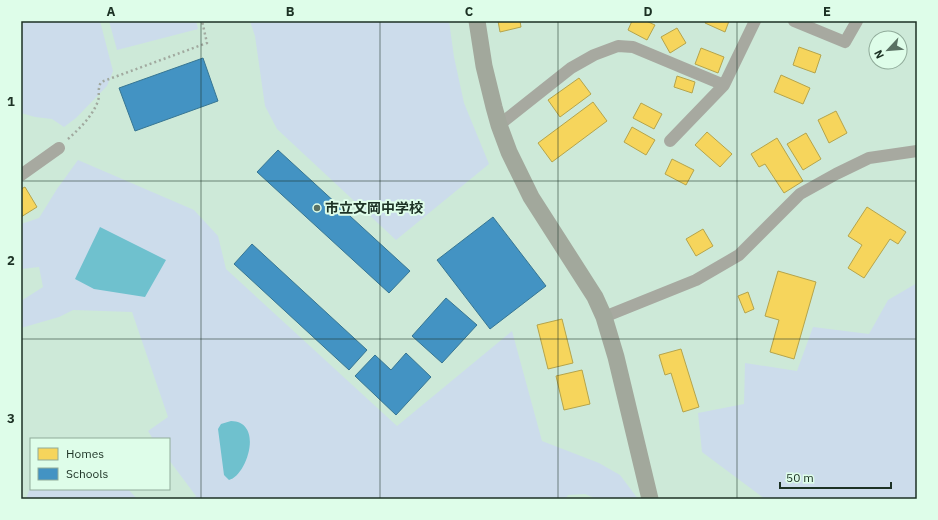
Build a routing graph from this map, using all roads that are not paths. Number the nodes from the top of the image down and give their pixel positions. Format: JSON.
{"nodes":[{"id":1,"x":477,"y":21,"type":"edge"},
{"id":2,"x":755,"y":21,"type":"edge"},
{"id":3,"x":794,"y":21,"type":"edge"},
{"id":4,"x":857,"y":21,"type":"edge"},
{"id":5,"x":724,"y":85,"type":"junction"},
{"id":6,"x":499,"y":125,"type":"junction"},
{"id":7,"x":670,"y":141,"type":"dead end"},
{"id":8,"x":59,"y":148,"type":"road end"},
{"id":9,"x":917,"y":151,"type":"edge"},
{"id":10,"x":21,"y":175,"type":"edge"},
{"id":11,"x":604,"y":317,"type":"junction"},
{"id":12,"x":650,"y":499,"type":"edge"}],
"edges":[{"from":1,"to":6,"type":"street"},
{"from":2,"to":5,"type":"street"},
{"from":3,"to":4,"type":"street"},
{"from":5,"to":6,"type":"street"},
{"from":5,"to":7,"type":"street"},
{"from":6,"to":11,"type":"street"},
{"from":8,"to":10,"type":"street"},
{"from":9,"to":11,"type":"street"},
{"from":11,"to":12,"type":"street"}]}
